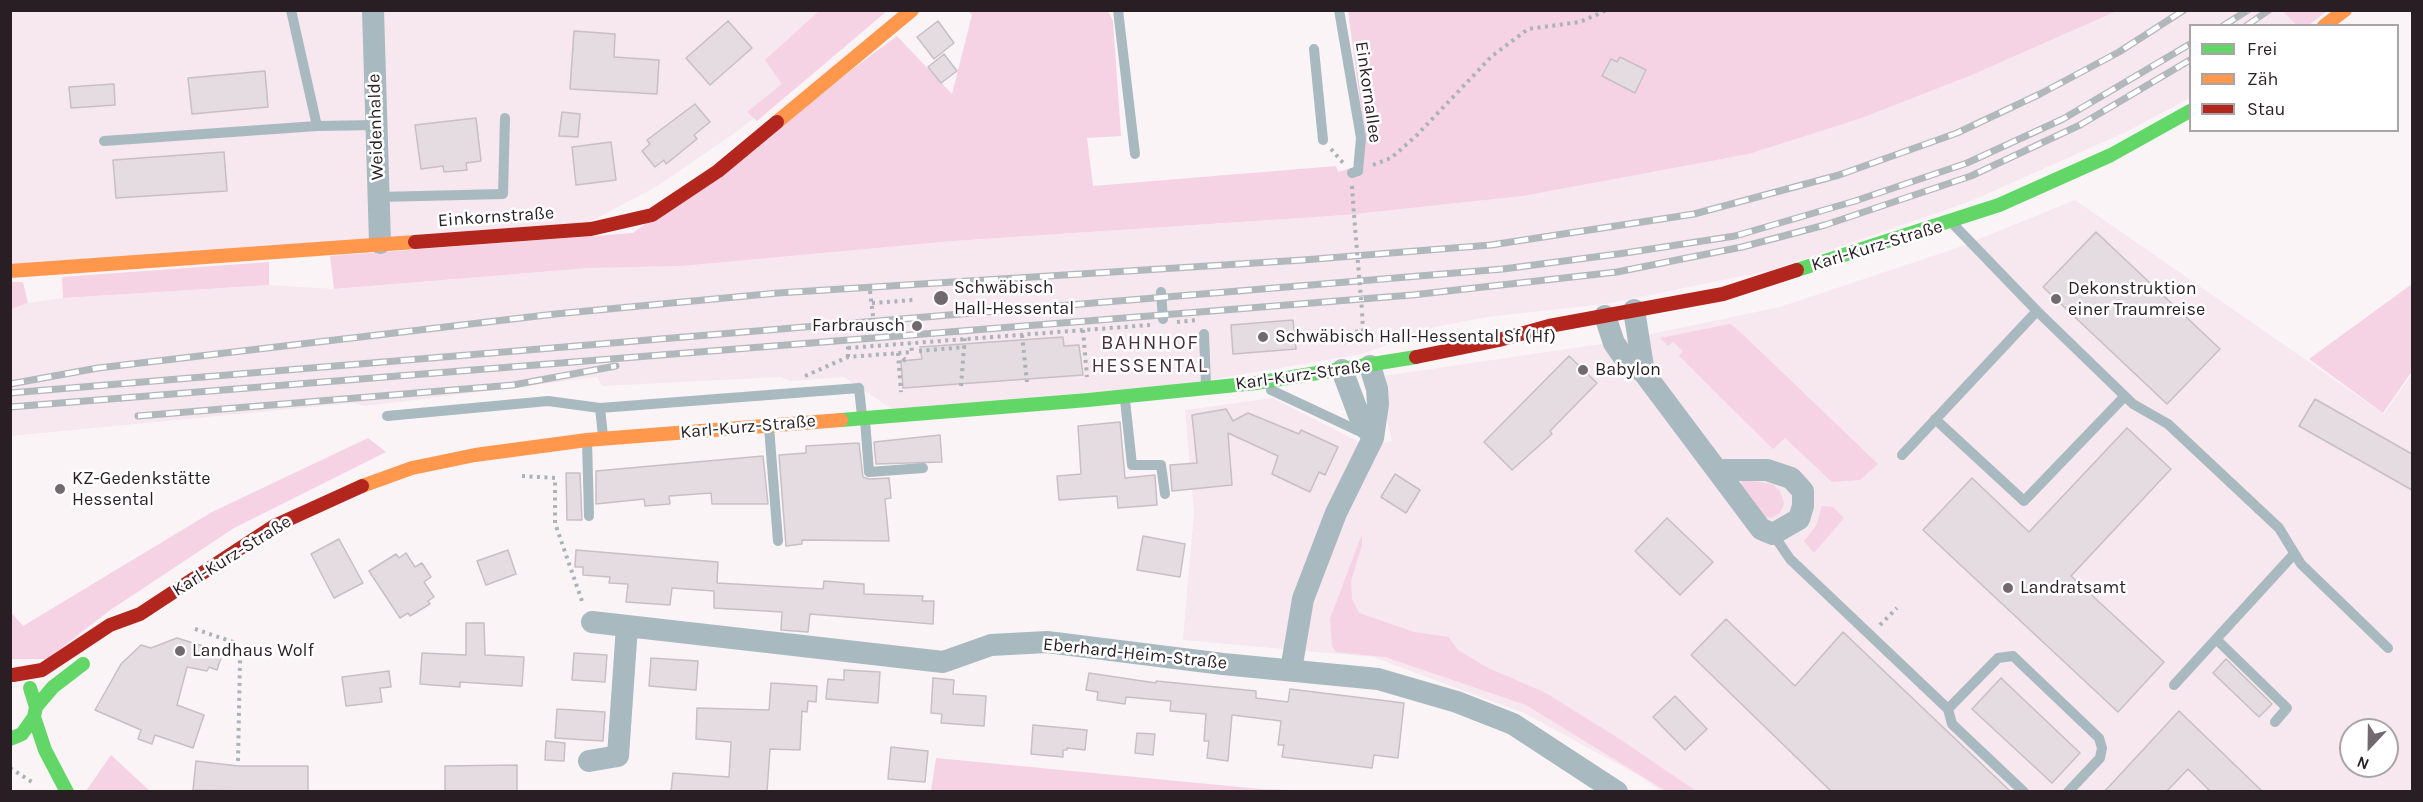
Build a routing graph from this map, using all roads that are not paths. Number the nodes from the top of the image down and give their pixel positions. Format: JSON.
{"nodes":[{"id":1,"x":291,"y":10,"type":"edge"},
{"id":2,"x":373,"y":10,"type":"edge"},
{"id":3,"x":912,"y":10,"type":"edge"},
{"id":4,"x":1118,"y":10,"type":"edge"},
{"id":5,"x":1339,"y":10,"type":"edge"},
{"id":6,"x":2345,"y":10,"type":"edge"},
{"id":7,"x":2327,"y":24,"type":"edge"},
{"id":8,"x":1314,"y":49,"type":"dead end"},
{"id":9,"x":2189,"y":112,"type":"edge"},
{"id":10,"x":505,"y":118,"type":"dead end"},
{"id":11,"x":376,"y":125,"type":"junction"},
{"id":12,"x":317,"y":126,"type":"junction"},
{"id":13,"x":104,"y":141,"type":"dead end"},
{"id":14,"x":1323,"y":141,"type":"road end"},
{"id":15,"x":1136,"y":154,"type":"dead end"},
{"id":16,"x":1355,"y":172,"type":"road end"},
{"id":17,"x":378,"y":197,"type":"junction"},
{"id":18,"x":1951,"y":222,"type":"junction"},
{"id":19,"x":380,"y":243,"type":"junction"},
{"id":20,"x":10,"y":271,"type":"edge"},
{"id":21,"x":1161,"y":292,"type":"dead end"},
{"id":22,"x":1634,"y":310,"type":"junction"},
{"id":23,"x":2037,"y":311,"type":"junction"},
{"id":24,"x":1605,"y":316,"type":"junction"},
{"id":25,"x":1163,"y":321,"type":"road end"},
{"id":26,"x":1501,"y":325,"type":"dead end"},
{"id":27,"x":1549,"y":326,"type":"junction"},
{"id":28,"x":1204,"y":334,"type":"dead end"},
{"id":29,"x":1429,"y":338,"type":"dead end"},
{"id":30,"x":1344,"y":360,"type":"junction"},
{"id":31,"x":1393,"y":360,"type":"junction"},
{"id":32,"x":1370,"y":366,"type":"junction"},
{"id":33,"x":1644,"y":374,"type":"junction"},
{"id":34,"x":1256,"y":383,"type":"junction"},
{"id":35,"x":1207,"y":388,"type":"junction"},
{"id":36,"x":2125,"y":396,"type":"junction"},
{"id":37,"x":1125,"y":397,"type":"junction"},
{"id":38,"x":600,"y":408,"type":"junction"},
{"id":39,"x":387,"y":416,"type":"dead end"},
{"id":40,"x":863,"y":417,"type":"junction"},
{"id":41,"x":1935,"y":419,"type":"junction"},
{"id":42,"x":769,"y":425,"type":"junction"},
{"id":43,"x":1373,"y":438,"type":"junction"},
{"id":44,"x":603,"y":439,"type":"junction"},
{"id":45,"x":586,"y":440,"type":"junction"},
{"id":46,"x":1902,"y":455,"type":"dead end"},
{"id":47,"x":923,"y":468,"type":"dead end"},
{"id":48,"x":1717,"y":470,"type":"junction"},
{"id":49,"x":1165,"y":494,"type":"dead end"},
{"id":50,"x":589,"y":516,"type":"dead end"},
{"id":51,"x":1773,"y":534,"type":"junction"},
{"id":52,"x":778,"y":541,"type":"dead end"},
{"id":53,"x":2295,"y":554,"type":"junction"},
{"id":54,"x":140,"y":614,"type":"junction"},
{"id":55,"x":592,"y":622,"type":"road end"},
{"id":56,"x":627,"y":626,"type":"junction"},
{"id":57,"x":119,"y":638,"type":"dead end"},
{"id":58,"x":2216,"y":639,"type":"junction"},
{"id":59,"x":2388,"y":648,"type":"dead end"},
{"id":60,"x":91,"y":659,"type":"dead end"},
{"id":61,"x":1291,"y":670,"type":"junction"},
{"id":62,"x":12,"y":675,"type":"edge"},
{"id":63,"x":2174,"y":685,"type":"dead end"},
{"id":64,"x":1948,"y":709,"type":"junction"},
{"id":65,"x":35,"y":712,"type":"junction"},
{"id":66,"x":2275,"y":722,"type":"dead end"},
{"id":67,"x":10,"y":739,"type":"edge"},
{"id":68,"x":589,"y":761,"type":"dead end"},
{"id":69,"x":38,"y":768,"type":"dead end"},
{"id":70,"x":67,"y":791,"type":"edge"},
{"id":71,"x":1617,"y":792,"type":"edge"},
{"id":72,"x":2024,"y":792,"type":"edge"},
{"id":73,"x":2068,"y":792,"type":"edge"}],
"edges":[{"from":1,"to":12,"type":"lane"},
{"from":2,"to":11,"type":"street","name":"Weidenhalde"},
{"from":3,"to":19,"type":"main road","name":"Einkornstraße"},
{"from":4,"to":15,"type":"lane"},
{"from":5,"to":16,"type":"lane","name":"Einkornallee"},
{"from":6,"to":7,"type":"main road"},
{"from":8,"to":14,"type":"lane"},
{"from":9,"to":18,"type":"main road","name":"Karl-Kurz-Straße"},
{"from":10,"to":17,"type":"lane"},
{"from":11,"to":12,"type":"lane"},
{"from":11,"to":17,"type":"street","name":"Weidenhalde"},
{"from":12,"to":13,"type":"lane"},
{"from":17,"to":19,"type":"street","name":"Weidenhalde"},
{"from":18,"to":22,"type":"main road","name":"Karl-Kurz-Straße"},
{"from":18,"to":23,"type":"lane"},
{"from":19,"to":20,"type":"main road","name":"Einkornstraße"},
{"from":21,"to":25,"type":"lane"},
{"from":22,"to":24,"type":"main road","name":"Karl-Kurz-Straße"},
{"from":22,"to":33,"type":"street"},
{"from":23,"to":36,"type":"lane"},
{"from":23,"to":41,"type":"lane"},
{"from":24,"to":27,"type":"main road","name":"Karl-Kurz-Straße"},
{"from":24,"to":33,"type":"street"},
{"from":26,"to":27,"type":"main road","name":"Karl-Kurz-Straße"},
{"from":27,"to":31,"type":"main road","name":"Karl-Kurz-Straße"},
{"from":28,"to":35,"type":"lane"},
{"from":29,"to":31,"type":"main road","name":"Karl-Kurz-Straße"},
{"from":30,"to":32,"type":"main road","name":"Karl-Kurz-Straße"},
{"from":30,"to":34,"type":"main road","name":"Karl-Kurz-Straße"},
{"from":30,"to":43,"type":"street"},
{"from":31,"to":32,"type":"main road","name":"Karl-Kurz-Straße"},
{"from":32,"to":43,"type":"street"},
{"from":33,"to":48,"type":"street"},
{"from":34,"to":35,"type":"main road","name":"Karl-Kurz-Straße"},
{"from":34,"to":43,"type":"lane"},
{"from":35,"to":37,"type":"main road","name":"Karl-Kurz-Straße"},
{"from":36,"to":41,"type":"lane"},
{"from":36,"to":53,"type":"lane"},
{"from":37,"to":40,"type":"main road","name":"Karl-Kurz-Straße"},
{"from":37,"to":49,"type":"lane"},
{"from":38,"to":39,"type":"lane"},
{"from":38,"to":40,"type":"lane"},
{"from":38,"to":44,"type":"lane"},
{"from":40,"to":42,"type":"main road","name":"Karl-Kurz-Straße"},
{"from":40,"to":47,"type":"lane"},
{"from":41,"to":46,"type":"lane"},
{"from":42,"to":44,"type":"main road","name":"Karl-Kurz-Straße"},
{"from":42,"to":52,"type":"lane"},
{"from":43,"to":61,"type":"street"},
{"from":44,"to":45,"type":"main road","name":"Karl-Kurz-Straße"},
{"from":45,"to":50,"type":"lane"},
{"from":45,"to":54,"type":"main road","name":"Karl-Kurz-Straße"},
{"from":48,"to":51,"type":"street"},
{"from":48,"to":51,"type":"street"},
{"from":51,"to":64,"type":"lane"},
{"from":53,"to":58,"type":"lane"},
{"from":53,"to":59,"type":"lane"},
{"from":54,"to":57,"type":"main road","name":"Karl-Kurz-Straße"},
{"from":54,"to":62,"type":"main road","name":"Karl-Kurz-Straße"},
{"from":55,"to":56,"type":"street","name":"Eberhard-Heim-Straße"},
{"from":56,"to":61,"type":"street","name":"Eberhard-Heim-Straße"},
{"from":56,"to":68,"type":"street"},
{"from":58,"to":63,"type":"lane"},
{"from":58,"to":66,"type":"lane"},
{"from":60,"to":65,"type":"main road"},
{"from":61,"to":71,"type":"street","name":"Eberhard-Heim-Straße"},
{"from":62,"to":65,"type":"main road"},
{"from":64,"to":72,"type":"lane"},
{"from":64,"to":73,"type":"lane"},
{"from":65,"to":67,"type":"main road"},
{"from":65,"to":70,"type":"main road"},
{"from":69,"to":70,"type":"main road"}]}
